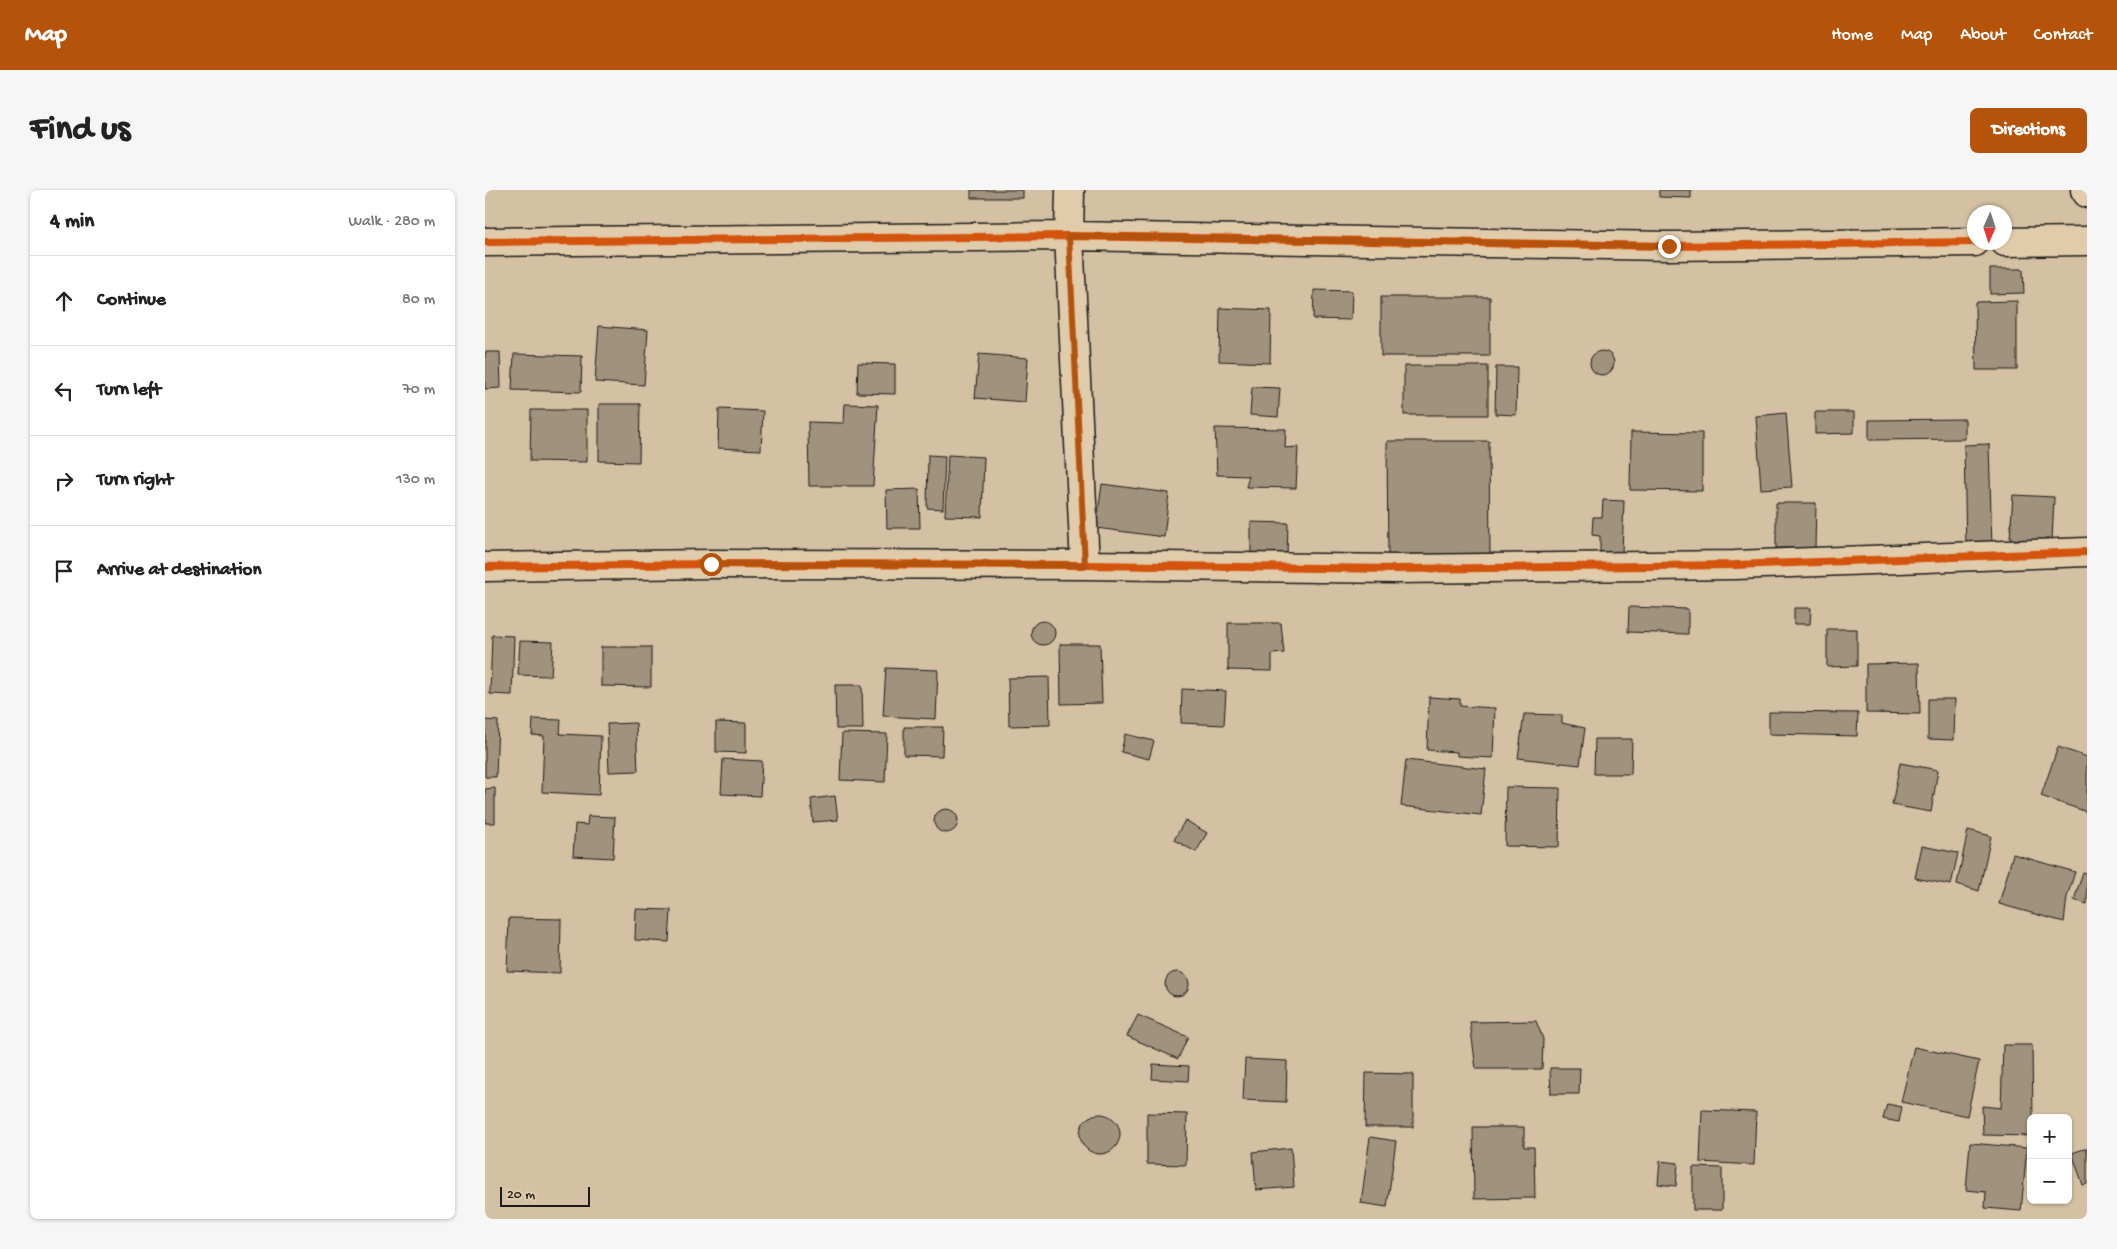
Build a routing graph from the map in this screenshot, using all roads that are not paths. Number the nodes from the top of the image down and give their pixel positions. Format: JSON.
{"nodes":[{"id":1,"x":1070,"y":190,"type":"edge"},
{"id":2,"x":2085,"y":190,"type":"edge"},
{"id":3,"x":2087,"y":193,"type":"edge"},
{"id":4,"x":1069,"y":236,"type":"junction"},
{"id":5,"x":2087,"y":241,"type":"edge"},
{"id":6,"x":485,"y":242,"type":"edge"},
{"id":7,"x":1967,"y":242,"type":"edge"},
{"id":8,"x":2012,"y":242,"type":"edge"},
{"id":9,"x":2087,"y":552,"type":"edge"},
{"id":10,"x":1085,"y":565,"type":"junction"},
{"id":11,"x":485,"y":567,"type":"edge"}],
"edges":[{"from":1,"to":4,"type":"main road"},
{"from":2,"to":3,"type":"main road"},
{"from":4,"to":6,"type":"main road"},
{"from":4,"to":7,"type":"main road"},
{"from":4,"to":10,"type":"main road"},
{"from":5,"to":8,"type":"main road"},
{"from":9,"to":10,"type":"main road"},
{"from":10,"to":11,"type":"main road"}]}
